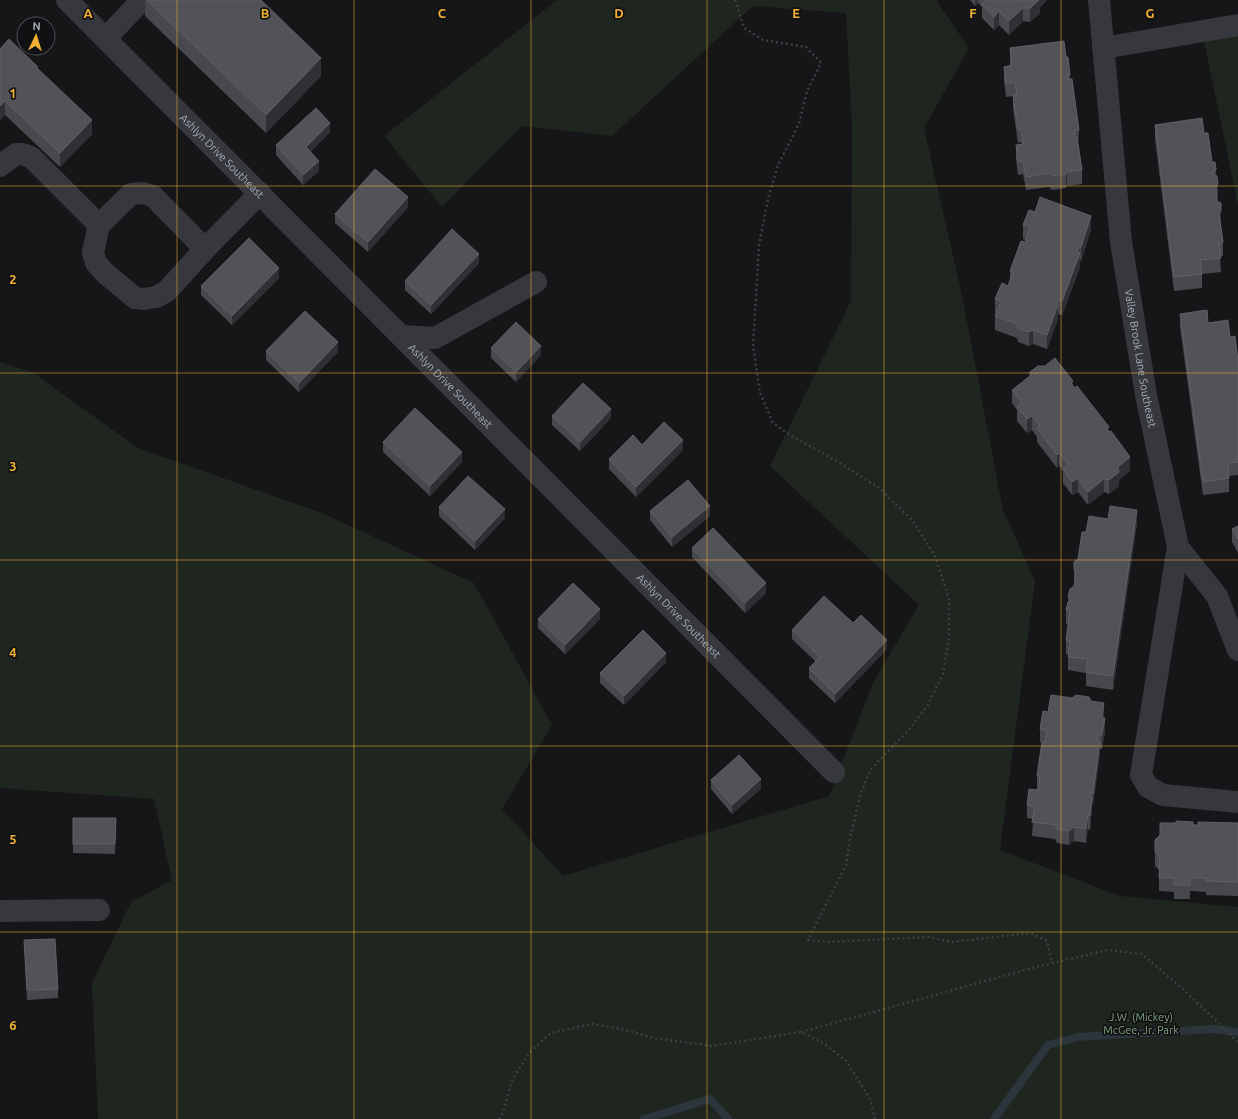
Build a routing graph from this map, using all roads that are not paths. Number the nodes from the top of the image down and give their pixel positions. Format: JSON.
{"nodes":[{"id":1,"x":67,"y":0,"type":"edge"},
{"id":2,"x":142,"y":0,"type":"edge"},
{"id":3,"x":1099,"y":0,"type":"edge"},
{"id":4,"x":1238,"y":25,"type":"edge"},
{"id":5,"x":106,"y":38,"type":"junction"},
{"id":6,"x":1103,"y":48,"type":"junction"},
{"id":7,"x":0,"y":166,"type":"edge"},
{"id":8,"x":260,"y":193,"type":"junction"},
{"id":9,"x":99,"y":225,"type":"junction"},
{"id":10,"x":205,"y":249,"type":"junction"},
{"id":11,"x":536,"y":282,"type":"dead end"},
{"id":12,"x":402,"y":336,"type":"junction"},
{"id":13,"x":1178,"y":547,"type":"junction"},
{"id":14,"x":1238,"y":650,"type":"edge"},
{"id":15,"x":834,"y":772,"type":"dead end"},
{"id":16,"x":1238,"y":802,"type":"edge"},
{"id":17,"x":0,"y":910,"type":"edge"},
{"id":18,"x":99,"y":910,"type":"dead end"}],
"edges":[{"from":1,"to":5,"type":"street","name":"Ashlyn Drive Southeast"},
{"from":2,"to":5,"type":"street"},
{"from":3,"to":6,"type":"street","name":"Valley Brook Lane Southeast"},
{"from":4,"to":6,"type":"street"},
{"from":5,"to":8,"type":"street","name":"Ashlyn Drive Southeast"},
{"from":6,"to":13,"type":"street","name":"Valley Brook Lane Southeast"},
{"from":7,"to":9,"type":"street"},
{"from":8,"to":10,"type":"street"},
{"from":8,"to":12,"type":"street","name":"Ashlyn Drive Southeast"},
{"from":9,"to":10,"type":"street"},
{"from":9,"to":10,"type":"street"},
{"from":11,"to":12,"type":"street"},
{"from":12,"to":15,"type":"street","name":"Ashlyn Drive Southeast"},
{"from":13,"to":14,"type":"street","name":"Valley Brook Lane Southeast"},
{"from":13,"to":16,"type":"street"},
{"from":17,"to":18,"type":"street"}]}
